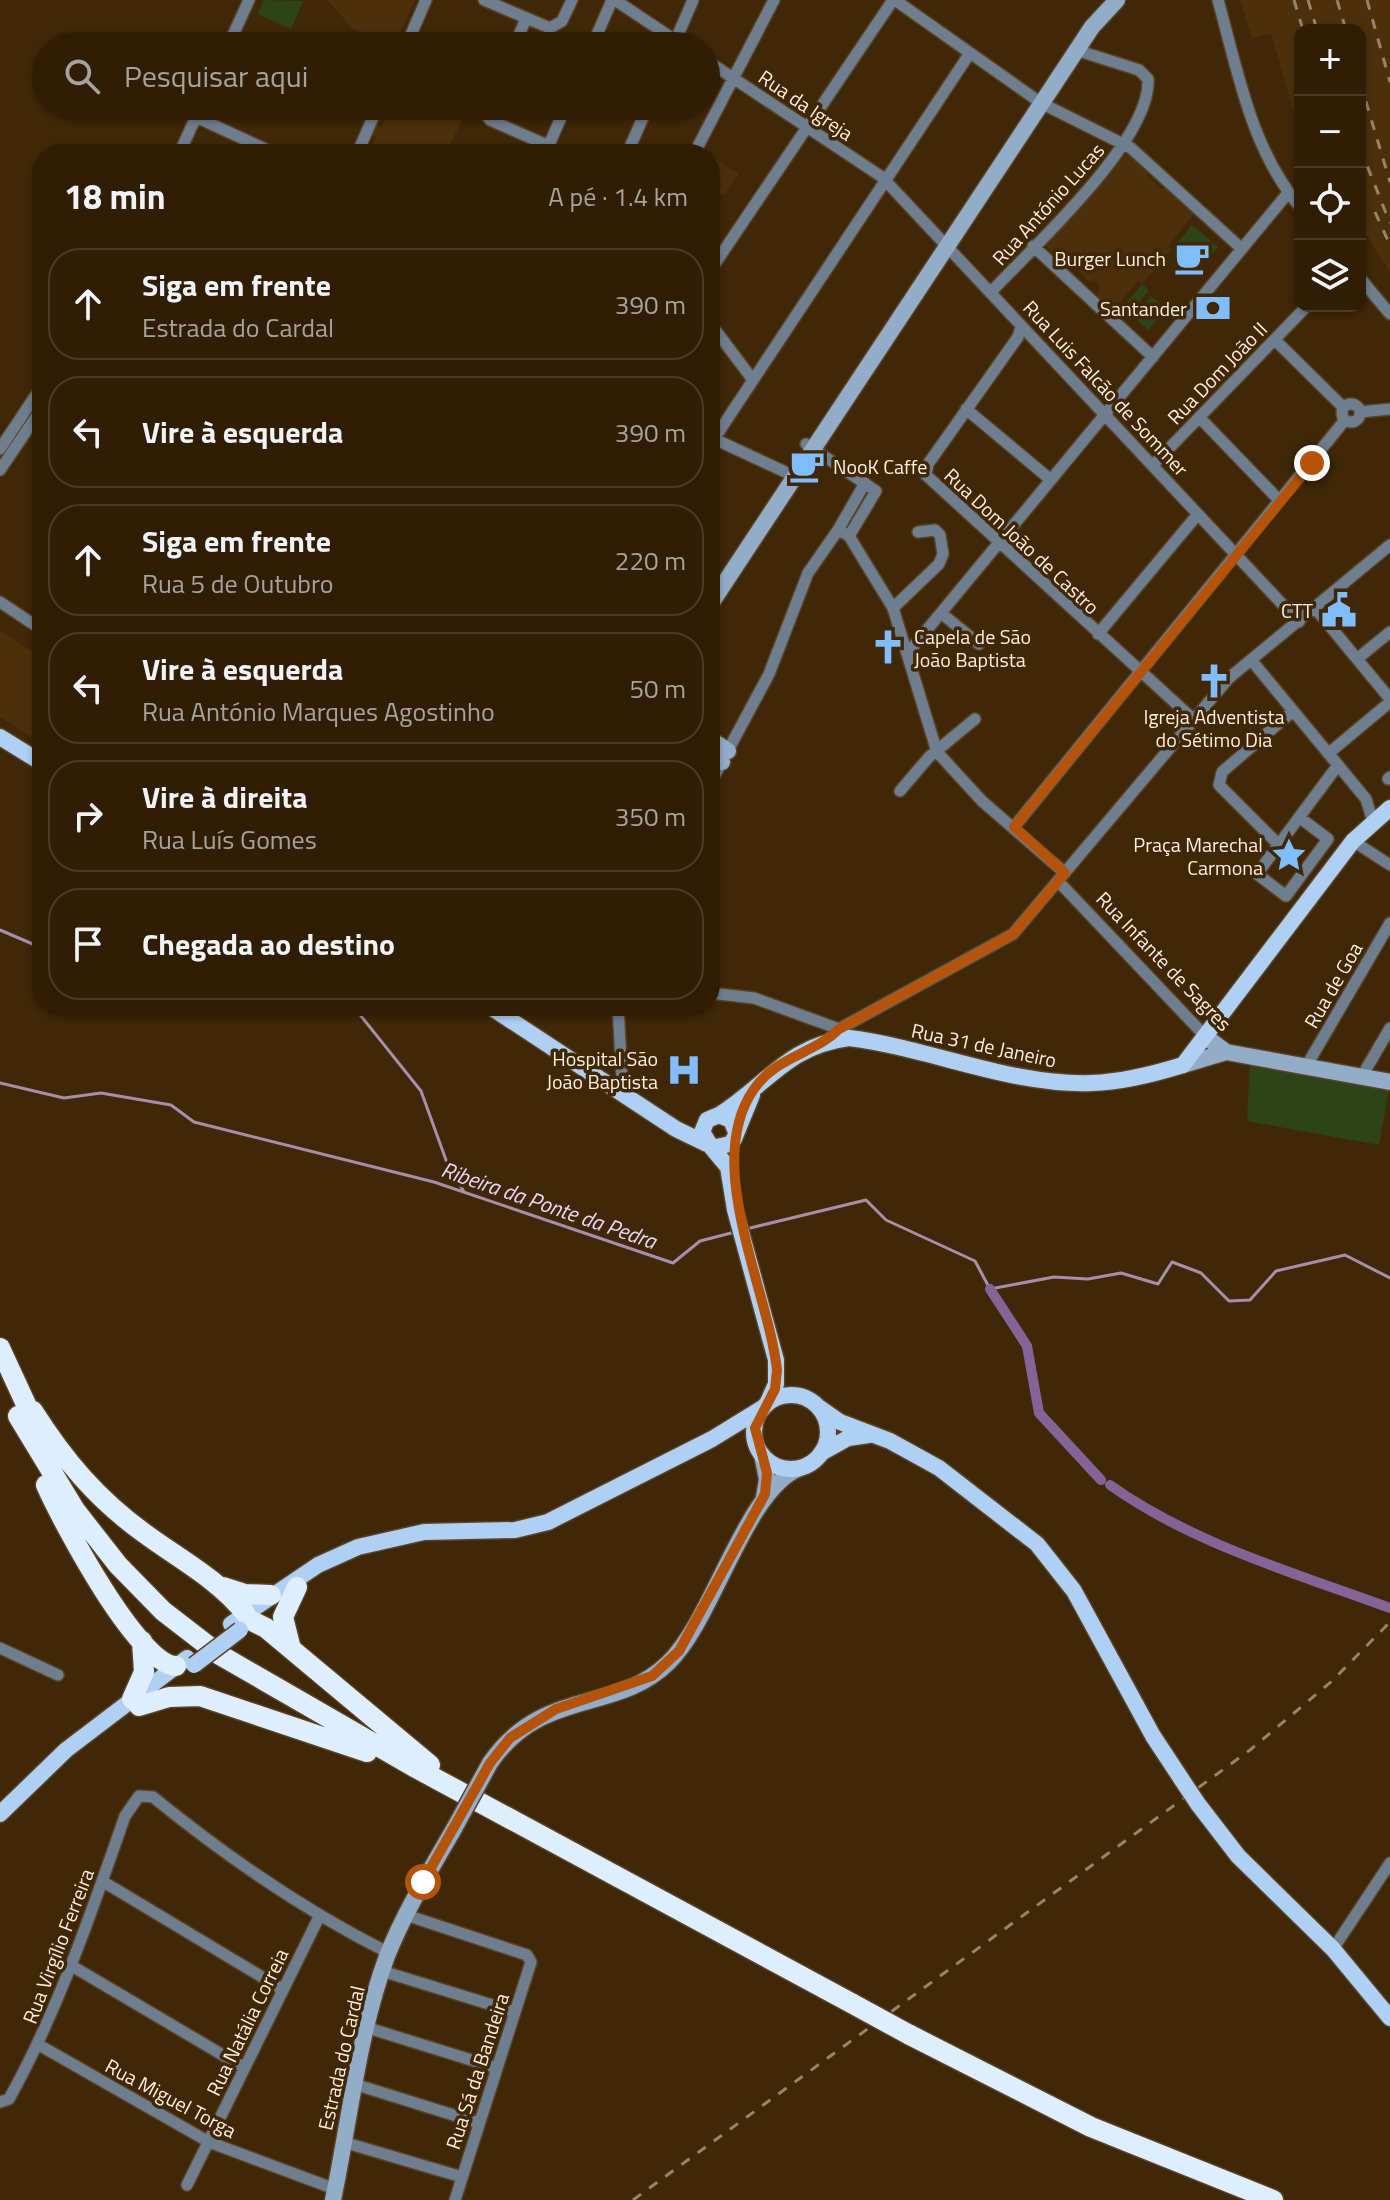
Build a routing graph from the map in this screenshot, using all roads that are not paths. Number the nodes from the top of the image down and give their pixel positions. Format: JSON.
{"nodes":[{"id":1,"x":249,"y":0,"type":"edge"},
{"id":2,"x":426,"y":0,"type":"edge"},
{"id":3,"x":484,"y":0,"type":"edge"},
{"id":4,"x":572,"y":0,"type":"edge"},
{"id":5,"x":614,"y":0,"type":"edge"},
{"id":6,"x":693,"y":0,"type":"edge"},
{"id":7,"x":774,"y":0,"type":"edge"},
{"id":8,"x":894,"y":0,"type":"edge"},
{"id":9,"x":1104,"y":0,"type":"edge"},
{"id":10,"x":1117,"y":0,"type":"edge"},
{"id":11,"x":1218,"y":0,"type":"edge"},
{"id":12,"x":526,"y":19,"type":"junction"},
{"id":13,"x":235,"y":32,"type":"edge"},
{"id":14,"x":412,"y":32,"type":"edge"},
{"id":15,"x":520,"y":32,"type":"edge"},
{"id":16,"x":599,"y":32,"type":"edge"},
{"id":17,"x":661,"y":32,"type":"edge"},
{"id":18,"x":682,"y":32,"type":"edge"},
{"id":19,"x":1076,"y":50,"type":"junction"},
{"id":20,"x":970,"y":53,"type":"junction"},
{"id":21,"x":720,"y":70,"type":"edge"},
{"id":22,"x":734,"y":79,"type":"junction"},
{"id":23,"x":1038,"y":101,"type":"junction"},
{"id":24,"x":720,"y":105,"type":"edge"},
{"id":25,"x":194,"y":120,"type":"edge"},
{"id":26,"x":213,"y":120,"type":"edge"},
{"id":27,"x":372,"y":120,"type":"edge"},
{"id":28,"x":491,"y":120,"type":"edge"},
{"id":29,"x":560,"y":120,"type":"edge"},
{"id":30,"x":642,"y":120,"type":"edge"},
{"id":31,"x":712,"y":120,"type":"edge"},
{"id":32,"x":807,"y":127,"type":"junction"},
{"id":33,"x":184,"y":144,"type":"edge"},
{"id":34,"x":257,"y":144,"type":"edge"},
{"id":35,"x":361,"y":144,"type":"edge"},
{"id":36,"x":536,"y":144,"type":"edge"},
{"id":37,"x":550,"y":144,"type":"edge"},
{"id":38,"x":631,"y":144,"type":"edge"},
{"id":39,"x":699,"y":144,"type":"edge"},
{"id":40,"x":1125,"y":146,"type":"junction"},
{"id":41,"x":885,"y":180,"type":"junction"},
{"id":42,"x":1288,"y":193,"type":"junction"},
{"id":43,"x":1294,"y":200,"type":"edge"},
{"id":44,"x":944,"y":243,"type":"junction"},
{"id":45,"x":1033,"y":246,"type":"junction"},
{"id":46,"x":1242,"y":249,"type":"junction"},
{"id":47,"x":720,"y":256,"type":"edge"},
{"id":48,"x":1366,"y":285,"type":"edge"},
{"id":49,"x":992,"y":291,"type":"junction"},
{"id":50,"x":1301,"y":312,"type":"edge"},
{"id":51,"x":1390,"y":314,"type":"edge"},
{"id":52,"x":1021,"y":327,"type":"junction"},
{"id":53,"x":720,"y":336,"type":"edge"},
{"id":54,"x":1275,"y":340,"type":"junction"},
{"id":55,"x":1153,"y":357,"type":"junction"},
{"id":56,"x":753,"y":380,"type":"junction"},
{"id":57,"x":32,"y":401,"type":"edge"},
{"id":58,"x":1343,"y":407,"type":"junction"},
{"id":59,"x":966,"y":409,"type":"junction"},
{"id":60,"x":1390,"y":409,"type":"edge"},
{"id":61,"x":1360,"y":412,"type":"junction"},
{"id":62,"x":1106,"y":414,"type":"junction"},
{"id":63,"x":1199,"y":417,"type":"junction"},
{"id":64,"x":1345,"y":420,"type":"junction"},
{"id":65,"x":32,"y":423,"type":"edge"},
{"id":66,"x":720,"y":427,"type":"edge"},
{"id":67,"x":720,"y":442,"type":"edge"},
{"id":68,"x":809,"y":446,"type":"junction"},
{"id":69,"x":0,"y":449,"type":"edge"},
{"id":70,"x":1153,"y":465,"type":"junction"},
{"id":71,"x":0,"y":470,"type":"edge"},
{"id":72,"x":791,"y":474,"type":"junction"},
{"id":73,"x":1051,"y":480,"type":"junction"},
{"id":74,"x":865,"y":483,"type":"junction"},
{"id":75,"x":1279,"y":500,"type":"junction"},
{"id":76,"x":1198,"y":514,"type":"junction"},
{"id":77,"x":838,"y":530,"type":"junction"},
{"id":78,"x":918,"y":532,"type":"dead end"},
{"id":79,"x":849,"y":536,"type":"junction"},
{"id":80,"x":999,"y":543,"type":"junction"},
{"id":81,"x":1388,"y":551,"type":"edge"},
{"id":82,"x":1236,"y":553,"type":"junction"},
{"id":83,"x":720,"y":577,"type":"edge"},
{"id":84,"x":720,"y":589,"type":"edge"},
{"id":85,"x":0,"y":602,"type":"edge"},
{"id":86,"x":893,"y":608,"type":"junction"},
{"id":87,"x":1315,"y":608,"type":"junction"},
{"id":88,"x":941,"y":613,"type":"junction"},
{"id":89,"x":1299,"y":622,"type":"junction"},
{"id":90,"x":32,"y":623,"type":"edge"},
{"id":91,"x":1390,"y":632,"type":"edge"},
{"id":92,"x":1098,"y":634,"type":"junction"},
{"id":93,"x":979,"y":644,"type":"dead end"},
{"id":94,"x":907,"y":654,"type":"junction"},
{"id":95,"x":1357,"y":659,"type":"junction"},
{"id":96,"x":1252,"y":661,"type":"junction"},
{"id":97,"x":1138,"y":671,"type":"junction"},
{"id":98,"x":1390,"y":701,"type":"edge"},
{"id":99,"x":1293,"y":711,"type":"junction"},
{"id":100,"x":975,"y":719,"type":"dead end"},
{"id":101,"x":1193,"y":719,"type":"junction"},
{"id":102,"x":0,"y":737,"type":"edge"},
{"id":103,"x":937,"y":752,"type":"junction"},
{"id":104,"x":1329,"y":753,"type":"junction"},
{"id":105,"x":720,"y":756,"type":"edge"},
{"id":106,"x":32,"y":757,"type":"edge"},
{"id":107,"x":1338,"y":765,"type":"junction"},
{"id":108,"x":900,"y":791,"type":"dead end"},
{"id":109,"x":1366,"y":799,"type":"junction"},
{"id":110,"x":1389,"y":808,"type":"edge"},
{"id":111,"x":1299,"y":817,"type":"junction"},
{"id":112,"x":1373,"y":822,"type":"junction"},
{"id":113,"x":1014,"y":827,"type":"junction"},
{"id":114,"x":1353,"y":841,"type":"junction"},
{"id":115,"x":1279,"y":845,"type":"junction"},
{"id":116,"x":1390,"y":865,"type":"edge"},
{"id":117,"x":1062,"y":877,"type":"junction"},
{"id":118,"x":1390,"y":923,"type":"edge"},
{"id":119,"x":720,"y":994,"type":"edge"},
{"id":120,"x":871,"y":1012,"type":"junction"},
{"id":121,"x":505,"y":1016,"type":"edge"},
{"id":122,"x":619,"y":1016,"type":"edge"},
{"id":123,"x":1390,"y":1028,"type":"edge"},
{"id":124,"x":833,"y":1035,"type":"junction"},
{"id":125,"x":1206,"y":1037,"type":"junction"},
{"id":126,"x":872,"y":1041,"type":"junction"},
{"id":127,"x":1226,"y":1052,"type":"junction"},
{"id":128,"x":1183,"y":1065,"type":"junction"},
{"id":129,"x":1307,"y":1065,"type":"junction"},
{"id":130,"x":1362,"y":1076,"type":"junction"},
{"id":131,"x":1390,"y":1082,"type":"edge"},
{"id":132,"x":618,"y":1089,"type":"junction"},
{"id":133,"x":754,"y":1089,"type":"junction"},
{"id":134,"x":661,"y":1117,"type":"junction"},
{"id":135,"x":713,"y":1118,"type":"junction"},
{"id":136,"x":735,"y":1136,"type":"junction"},
{"id":137,"x":709,"y":1146,"type":"junction"},
{"id":138,"x":738,"y":1210,"type":"junction"},
{"id":139,"x":0,"y":1348,"type":"edge"},
{"id":140,"x":776,"y":1360,"type":"junction"},
{"id":141,"x":0,"y":1370,"type":"edge"},
{"id":142,"x":20,"y":1391,"type":"junction"},
{"id":143,"x":813,"y":1403,"type":"junction"},
{"id":144,"x":766,"y":1405,"type":"junction"},
{"id":145,"x":18,"y":1416,"type":"junction"},
{"id":146,"x":879,"y":1437,"type":"junction"},
{"id":147,"x":712,"y":1439,"type":"junction"},
{"id":148,"x":760,"y":1451,"type":"junction"},
{"id":149,"x":821,"y":1454,"type":"junction"},
{"id":150,"x":800,"y":1468,"type":"junction"},
{"id":151,"x":759,"y":1509,"type":"junction"},
{"id":152,"x":371,"y":1543,"type":"junction"},
{"id":153,"x":223,"y":1587,"type":"junction"},
{"id":154,"x":297,"y":1587,"type":"junction"},
{"id":155,"x":271,"y":1595,"type":"junction"},
{"id":156,"x":242,"y":1622,"type":"junction"},
{"id":157,"x":142,"y":1641,"type":"junction"},
{"id":158,"x":0,"y":1648,"type":"edge"},
{"id":159,"x":291,"y":1649,"type":"junction"},
{"id":160,"x":185,"y":1666,"type":"junction"},
{"id":161,"x":58,"y":1675,"type":"dead end"},
{"id":162,"x":200,"y":1696,"type":"junction"},
{"id":163,"x":135,"y":1703,"type":"junction"},
{"id":164,"x":423,"y":1766,"type":"junction"},
{"id":165,"x":0,"y":1814,"type":"edge"},
{"id":166,"x":1390,"y":1863,"type":"edge"},
{"id":167,"x":102,"y":1881,"type":"junction"},
{"id":168,"x":406,"y":1915,"type":"junction"},
{"id":169,"x":319,"y":1917,"type":"junction"},
{"id":170,"x":1333,"y":1949,"type":"junction"},
{"id":171,"x":389,"y":1953,"type":"junction"},
{"id":172,"x":72,"y":1966,"type":"junction"},
{"id":173,"x":382,"y":1971,"type":"junction"},
{"id":174,"x":282,"y":1989,"type":"junction"},
{"id":175,"x":515,"y":2012,"type":"junction"},
{"id":176,"x":1390,"y":2018,"type":"edge"},
{"id":177,"x":365,"y":2027,"type":"junction"},
{"id":178,"x":39,"y":2045,"type":"junction"},
{"id":179,"x":243,"y":2067,"type":"junction"},
{"id":180,"x":497,"y":2068,"type":"junction"},
{"id":181,"x":354,"y":2084,"type":"junction"},
{"id":182,"x":0,"y":2102,"type":"edge"},
{"id":183,"x":479,"y":2123,"type":"junction"},
{"id":184,"x":209,"y":2142,"type":"junction"},
{"id":185,"x":343,"y":2142,"type":"junction"},
{"id":186,"x":462,"y":2177,"type":"junction"},
{"id":187,"x":187,"y":2185,"type":"dead end"},
{"id":188,"x":334,"y":2195,"type":"edge"},
{"id":189,"x":455,"y":2200,"type":"edge"},
{"id":190,"x":1273,"y":2200,"type":"edge"}],
"edges":[{"from":1,"to":13,"type":"street"},
{"from":2,"to":14,"type":"street"},
{"from":3,"to":12,"type":"street"},
{"from":4,"to":12,"type":"street"},
{"from":5,"to":16,"type":"street"},
{"from":5,"to":17,"type":"street"},
{"from":6,"to":18,"type":"street"},
{"from":7,"to":22,"type":"street"},
{"from":8,"to":20,"type":"street"},
{"from":8,"to":32,"type":"street"},
{"from":9,"to":23,"type":"street"},
{"from":10,"to":19,"type":"street"},
{"from":11,"to":42,"type":"street"},
{"from":12,"to":15,"type":"street"},
{"from":19,"to":23,"type":"street"},
{"from":19,"to":40,"type":"street","name":"Rua António Lucas"},
{"from":20,"to":23,"type":"street"},
{"from":20,"to":41,"type":"street"},
{"from":21,"to":22,"type":"street","name":"Rua da Igreja"},
{"from":22,"to":24,"type":"street"},
{"from":22,"to":32,"type":"street","name":"Rua da Igreja"},
{"from":23,"to":40,"type":"street"},
{"from":23,"to":44,"type":"street"},
{"from":25,"to":33,"type":"street"},
{"from":26,"to":34,"type":"street"},
{"from":27,"to":35,"type":"street"},
{"from":28,"to":36,"type":"street"},
{"from":29,"to":37,"type":"street"},
{"from":30,"to":38,"type":"street"},
{"from":31,"to":39,"type":"street"},
{"from":32,"to":41,"type":"street","name":"Rua da Igreja"},
{"from":32,"to":47,"type":"street"},
{"from":40,"to":45,"type":"street","name":"Rua António Lucas"},
{"from":40,"to":46,"type":"street"},
{"from":41,"to":44,"type":"street","name":"Rua Luis Falcão de Sommer"},
{"from":41,"to":56,"type":"street"},
{"from":42,"to":43,"type":"street"},
{"from":42,"to":46,"type":"street"},
{"from":44,"to":49,"type":"street","name":"Rua Luis Falcão de Sommer"},
{"from":44,"to":68,"type":"street"},
{"from":45,"to":49,"type":"street","name":"Rua António Lucas"},
{"from":45,"to":55,"type":"street"},
{"from":46,"to":55,"type":"street"},
{"from":48,"to":51,"type":"street"},
{"from":49,"to":52,"type":"street","name":"Rua Luis Falcão de Sommer"},
{"from":50,"to":54,"type":"street","name":"Rua Dom João II"},
{"from":52,"to":59,"type":"street","name":"Rua Dom João de Castro"},
{"from":52,"to":62,"type":"street","name":"Rua Luis Falcão de Sommer"},
{"from":53,"to":56,"type":"street"},
{"from":54,"to":58,"type":"street"},
{"from":54,"to":63,"type":"street","name":"Rua Dom João II"},
{"from":55,"to":62,"type":"street"},
{"from":56,"to":66,"type":"street"},
{"from":57,"to":69,"type":"street"},
{"from":58,"to":61,"type":"street"},
{"from":58,"to":64,"type":"street"},
{"from":59,"to":73,"type":"street"},
{"from":59,"to":80,"type":"street","name":"Rua Dom João de Castro"},
{"from":60,"to":61,"type":"street"},
{"from":61,"to":64,"type":"street"},
{"from":62,"to":70,"type":"street","name":"Rua Luis Falcão de Sommer"},
{"from":62,"to":73,"type":"street"},
{"from":63,"to":70,"type":"street","name":"Rua Dom João II"},
{"from":63,"to":75,"type":"street"},
{"from":64,"to":75,"type":"street"},
{"from":65,"to":71,"type":"street"},
{"from":67,"to":72,"type":"street"},
{"from":68,"to":72,"type":"street"},
{"from":68,"to":74,"type":"street"},
{"from":70,"to":76,"type":"street","name":"Rua Luis Falcão de Sommer"},
{"from":72,"to":83,"type":"street"},
{"from":72,"to":84,"type":"street"},
{"from":73,"to":80,"type":"street"},
{"from":74,"to":77,"type":"street"},
{"from":74,"to":79,"type":"street"},
{"from":75,"to":82,"type":"street"},
{"from":76,"to":82,"type":"street","name":"Rua Luis Falcão de Sommer"},
{"from":76,"to":92,"type":"street"},
{"from":77,"to":79,"type":"street"},
{"from":77,"to":105,"type":"street"},
{"from":78,"to":86,"type":"street"},
{"from":79,"to":86,"type":"street"},
{"from":80,"to":88,"type":"street"},
{"from":80,"to":92,"type":"street","name":"Rua Dom João de Castro"},
{"from":81,"to":87,"type":"street"},
{"from":82,"to":89,"type":"street","name":"Rua Luis Falcão de Sommer"},
{"from":82,"to":97,"type":"street"},
{"from":85,"to":90,"type":"street"},
{"from":86,"to":94,"type":"street"},
{"from":87,"to":89,"type":"street"},
{"from":87,"to":95,"type":"street"},
{"from":88,"to":93,"type":"street"},
{"from":88,"to":94,"type":"street"},
{"from":89,"to":96,"type":"street"},
{"from":91,"to":95,"type":"street"},
{"from":92,"to":97,"type":"street","name":"Rua Dom João de Castro"},
{"from":94,"to":103,"type":"street"},
{"from":95,"to":98,"type":"street"},
{"from":96,"to":99,"type":"street"},
{"from":96,"to":101,"type":"street"},
{"from":97,"to":101,"type":"street","name":"Rua Dom João de Castro"},
{"from":97,"to":113,"type":"street"},
{"from":98,"to":104,"type":"street"},
{"from":99,"to":104,"type":"street"},
{"from":99,"to":115,"type":"street"},
{"from":100,"to":103,"type":"street"},
{"from":101,"to":117,"type":"street"},
{"from":102,"to":106,"type":"main road"},
{"from":103,"to":108,"type":"street"},
{"from":103,"to":113,"type":"street","name":"Rua Infante de Sagres"},
{"from":104,"to":107,"type":"street"},
{"from":107,"to":109,"type":"street"},
{"from":107,"to":111,"type":"street"},
{"from":109,"to":110,"type":"street"},
{"from":109,"to":112,"type":"street"},
{"from":110,"to":112,"type":"main road"},
{"from":111,"to":115,"type":"street"},
{"from":111,"to":115,"type":"street"},
{"from":112,"to":114,"type":"main road"},
{"from":113,"to":117,"type":"street","name":"Rua Infante de Sagres"},
{"from":114,"to":116,"type":"street"},
{"from":114,"to":125,"type":"main road"},
{"from":117,"to":120,"type":"street"},
{"from":117,"to":125,"type":"street","name":"Rua Infante de Sagres"},
{"from":118,"to":129,"type":"street","name":"Rua de Goa"},
{"from":119,"to":124,"type":"street"},
{"from":120,"to":124,"type":"street"},
{"from":120,"to":126,"type":"street"},
{"from":121,"to":132,"type":"main road"},
{"from":122,"to":132,"type":"street"},
{"from":123,"to":130,"type":"street"},
{"from":124,"to":126,"type":"main road","name":"Rua 31 de Janeiro"},
{"from":124,"to":133,"type":"main road"},
{"from":125,"to":127,"type":"street","name":"Rua Infante de Sagres"},
{"from":125,"to":128,"type":"main road"},
{"from":126,"to":128,"type":"main road","name":"Rua 31 de Janeiro"},
{"from":127,"to":128,"type":"street","name":"Rua 31 de Janeiro"},
{"from":127,"to":129,"type":"street","name":"Rua Infante de Sagres"},
{"from":129,"to":130,"type":"street","name":"Rua Infante de Sagres"},
{"from":130,"to":131,"type":"street","name":"Rua Infante de Sagres"},
{"from":132,"to":134,"type":"main road"},
{"from":133,"to":135,"type":"main road"},
{"from":133,"to":136,"type":"main road"},
{"from":134,"to":135,"type":"main road"},
{"from":134,"to":137,"type":"main road"},
{"from":135,"to":136,"type":"main road"},
{"from":135,"to":137,"type":"main road"},
{"from":136,"to":137,"type":"main road"},
{"from":136,"to":138,"type":"main road"},
{"from":137,"to":138,"type":"main road"},
{"from":138,"to":140,"type":"main road"},
{"from":139,"to":142,"type":"highway"},
{"from":140,"to":143,"type":"main road"},
{"from":140,"to":144,"type":"main road"},
{"from":141,"to":145,"type":"highway"},
{"from":142,"to":153,"type":"highway"},
{"from":142,"to":164,"type":"highway"},
{"from":143,"to":144,"type":"main road"},
{"from":143,"to":146,"type":"main road"},
{"from":143,"to":149,"type":"main road"},
{"from":144,"to":147,"type":"main road"},
{"from":144,"to":148,"type":"main road"},
{"from":145,"to":157,"type":"highway"},
{"from":145,"to":164,"type":"highway"},
{"from":146,"to":149,"type":"main road"},
{"from":146,"to":170,"type":"main road","bridge":true},
{"from":147,"to":148,"type":"main road"},
{"from":147,"to":152,"type":"main road"},
{"from":148,"to":150,"type":"main road"},
{"from":148,"to":151,"type":"street"},
{"from":149,"to":150,"type":"main road"},
{"from":150,"to":151,"type":"street"},
{"from":151,"to":168,"type":"street","name":"Estrada do Cardal","bridge":true},
{"from":152,"to":154,"type":"main road"},
{"from":152,"to":155,"type":"main road"},
{"from":153,"to":155,"type":"highway"},
{"from":153,"to":156,"type":"highway"},
{"from":154,"to":156,"type":"main road"},
{"from":154,"to":159,"type":"highway"},
{"from":155,"to":156,"type":"main road"},
{"from":156,"to":159,"type":"highway"},
{"from":156,"to":160,"type":"main road"},
{"from":157,"to":160,"type":"highway"},
{"from":157,"to":163,"type":"highway"},
{"from":158,"to":161,"type":"street"},
{"from":159,"to":164,"type":"highway"},
{"from":160,"to":162,"type":"highway"},
{"from":160,"to":163,"type":"main road"},
{"from":162,"to":163,"type":"highway"},
{"from":162,"to":164,"type":"highway"},
{"from":163,"to":165,"type":"main road"},
{"from":164,"to":190,"type":"highway","bridge":true},
{"from":166,"to":170,"type":"street"},
{"from":167,"to":169,"type":"street","name":"Rua Virgílio Ferreira"},
{"from":167,"to":172,"type":"street","name":"Rua Virgílio Ferreira"},
{"from":167,"to":174,"type":"street"},
{"from":168,"to":171,"type":"street","name":"Estrada do Cardal"},
{"from":168,"to":175,"type":"street","name":"Rua Sá da Bandeira"},
{"from":169,"to":171,"type":"street"},
{"from":169,"to":174,"type":"street","name":"Rua Natália Correia"},
{"from":170,"to":176,"type":"main road"},
{"from":171,"to":173,"type":"street","name":"Estrada do Cardal"},
{"from":172,"to":178,"type":"street","name":"Rua Virgílio Ferreira"},
{"from":172,"to":179,"type":"street"},
{"from":173,"to":175,"type":"street"},
{"from":173,"to":177,"type":"street","name":"Estrada do Cardal"},
{"from":174,"to":179,"type":"street","name":"Rua Natália Correia"},
{"from":175,"to":180,"type":"street","name":"Rua Sá da Bandeira"},
{"from":177,"to":180,"type":"street"},
{"from":177,"to":181,"type":"street","name":"Estrada do Cardal"},
{"from":178,"to":182,"type":"street","name":"Rua Virgílio Ferreira"},
{"from":178,"to":184,"type":"street","name":"Rua Miguel Torga"},
{"from":179,"to":184,"type":"street","name":"Rua Natália Correia"},
{"from":180,"to":183,"type":"street","name":"Rua Sá da Bandeira"},
{"from":181,"to":183,"type":"street"},
{"from":181,"to":185,"type":"street","name":"Estrada do Cardal"},
{"from":183,"to":186,"type":"street","name":"Rua Sá da Bandeira"},
{"from":184,"to":187,"type":"street","name":"Rua Natália Correia"},
{"from":184,"to":188,"type":"street","name":"Rua Miguel Torga"},
{"from":185,"to":186,"type":"street"},
{"from":185,"to":188,"type":"street","name":"Estrada do Cardal"},
{"from":186,"to":189,"type":"street","name":"Rua Sá da Bandeira"}]}
